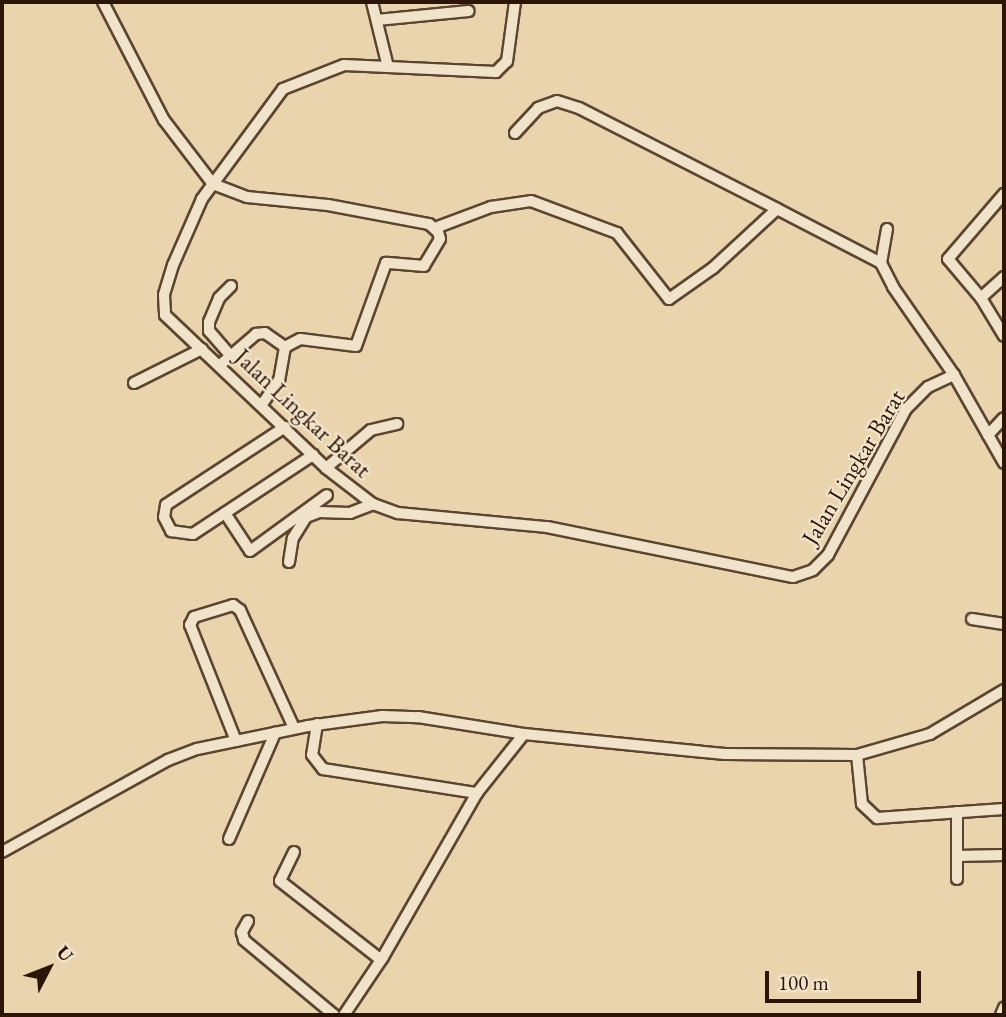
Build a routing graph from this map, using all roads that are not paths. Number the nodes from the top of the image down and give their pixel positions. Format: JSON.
{"nodes":[{"id":1,"x":103,"y":2,"type":"edge"},
{"id":2,"x":372,"y":2,"type":"edge"},
{"id":3,"x":515,"y":2,"type":"edge"},
{"id":4,"x":469,"y":10,"type":"dead end"},
{"id":5,"x":377,"y":20,"type":"junction"},
{"id":6,"x":388,"y":67,"type":"junction"},
{"id":7,"x":515,"y":132,"type":"dead end"},
{"id":8,"x":213,"y":184,"type":"junction"},
{"id":9,"x":1004,"y":194,"type":"edge"},
{"id":10,"x":777,"y":209,"type":"junction"},
{"id":11,"x":435,"y":228,"type":"junction"},
{"id":12,"x":887,"y":229,"type":"dead end"},
{"id":13,"x":881,"y":263,"type":"junction"},
{"id":14,"x":1004,"y":277,"type":"edge"},
{"id":15,"x":231,"y":286,"type":"dead end"},
{"id":16,"x":981,"y":298,"type":"junction"},
{"id":17,"x":1004,"y":336,"type":"edge"},
{"id":18,"x":285,"y":346,"type":"junction"},
{"id":19,"x":202,"y":349,"type":"junction"},
{"id":20,"x":230,"y":355,"type":"junction"},
{"id":21,"x":220,"y":365,"type":"junction"},
{"id":22,"x":954,"y":375,"type":"junction"},
{"id":23,"x":134,"y":383,"type":"dead end"},
{"id":24,"x":262,"y":404,"type":"junction"},
{"id":25,"x":1004,"y":418,"type":"edge"},
{"id":26,"x":397,"y":424,"type":"dead end"},
{"id":27,"x":285,"y":427,"type":"junction"},
{"id":28,"x":988,"y":435,"type":"junction"},
{"id":29,"x":313,"y":455,"type":"junction"},
{"id":30,"x":1004,"y":463,"type":"edge"},
{"id":31,"x":326,"y":468,"type":"junction"},
{"id":32,"x":336,"y":476,"type":"junction"},
{"id":33,"x":327,"y":495,"type":"junction"},
{"id":34,"x":373,"y":504,"type":"junction"},
{"id":35,"x":319,"y":512,"type":"junction"},
{"id":36,"x":225,"y":513,"type":"junction"},
{"id":37,"x":289,"y":562,"type":"dead end"},
{"id":38,"x":972,"y":619,"type":"dead end"},
{"id":39,"x":1004,"y":624,"type":"edge"},
{"id":40,"x":1002,"y":690,"type":"edge"},
{"id":41,"x":317,"y":724,"type":"junction"},
{"id":42,"x":294,"y":728,"type":"junction"},
{"id":43,"x":275,"y":733,"type":"junction"},
{"id":44,"x":524,"y":734,"type":"junction"},
{"id":45,"x":236,"y":741,"type":"junction"},
{"id":46,"x":857,"y":755,"type":"junction"},
{"id":47,"x":477,"y":793,"type":"junction"},
{"id":48,"x":1004,"y":809,"type":"edge"},
{"id":49,"x":957,"y":812,"type":"junction"},
{"id":50,"x":229,"y":839,"type":"dead end"},
{"id":51,"x":2,"y":852,"type":"edge"},
{"id":52,"x":294,"y":852,"type":"dead end"},
{"id":53,"x":1004,"y":855,"type":"edge"},
{"id":54,"x":957,"y":856,"type":"junction"},
{"id":55,"x":957,"y":879,"type":"dead end"},
{"id":56,"x":248,"y":920,"type":"dead end"},
{"id":57,"x":381,"y":960,"type":"junction"},
{"id":58,"x":1004,"y":1008,"type":"edge"},
{"id":59,"x":334,"y":1015,"type":"edge"},
{"id":60,"x":344,"y":1015,"type":"edge"},
{"id":61,"x":1001,"y":1015,"type":"edge"}],
"edges":[{"from":1,"to":8,"type":"street"},
{"from":2,"to":5,"type":"street"},
{"from":3,"to":6,"type":"street","name":"Jalan Lingkar Barat"},
{"from":4,"to":5,"type":"street"},
{"from":5,"to":6,"type":"street"},
{"from":6,"to":8,"type":"street","name":"Jalan Lingkar Barat"},
{"from":7,"to":10,"type":"street"},
{"from":8,"to":11,"type":"street"},
{"from":8,"to":19,"type":"street","name":"Jalan Lingkar Barat"},
{"from":9,"to":16,"type":"street"},
{"from":10,"to":11,"type":"street"},
{"from":10,"to":13,"type":"street"},
{"from":11,"to":18,"type":"street"},
{"from":12,"to":13,"type":"street"},
{"from":13,"to":22,"type":"street"},
{"from":14,"to":16,"type":"street"},
{"from":15,"to":20,"type":"street"},
{"from":16,"to":17,"type":"street"},
{"from":18,"to":20,"type":"street"},
{"from":18,"to":24,"type":"street"},
{"from":19,"to":21,"type":"street","name":"Jalan Lingkar Barat"},
{"from":19,"to":23,"type":"street"},
{"from":20,"to":21,"type":"street"},
{"from":21,"to":24,"type":"street","name":"Jalan Lingkar Barat"},
{"from":22,"to":28,"type":"street"},
{"from":22,"to":34,"type":"street","name":"Jalan Lingkar Barat"},
{"from":24,"to":27,"type":"street","name":"Jalan Lingkar Barat"},
{"from":25,"to":28,"type":"street"},
{"from":26,"to":31,"type":"street"},
{"from":27,"to":29,"type":"street","name":"Jalan Lingkar Barat"},
{"from":27,"to":36,"type":"street"},
{"from":28,"to":30,"type":"street"},
{"from":29,"to":31,"type":"street","name":"Jalan Lingkar Barat"},
{"from":29,"to":36,"type":"street"},
{"from":31,"to":32,"type":"street","name":"Jalan Lingkar Barat"},
{"from":32,"to":33,"type":"street"},
{"from":32,"to":34,"type":"street","name":"Jalan Lingkar Barat"},
{"from":33,"to":35,"type":"street"},
{"from":33,"to":36,"type":"street"},
{"from":34,"to":35,"type":"street"},
{"from":35,"to":37,"type":"street"},
{"from":38,"to":39,"type":"street"},
{"from":40,"to":46,"type":"street"},
{"from":41,"to":42,"type":"street"},
{"from":41,"to":44,"type":"street"},
{"from":41,"to":47,"type":"street"},
{"from":42,"to":43,"type":"street"},
{"from":42,"to":45,"type":"street"},
{"from":43,"to":45,"type":"street"},
{"from":43,"to":50,"type":"street"},
{"from":44,"to":46,"type":"street"},
{"from":44,"to":47,"type":"street"},
{"from":45,"to":51,"type":"street"},
{"from":46,"to":49,"type":"street"},
{"from":47,"to":57,"type":"street"},
{"from":48,"to":49,"type":"street"},
{"from":49,"to":54,"type":"street"},
{"from":52,"to":57,"type":"street"},
{"from":53,"to":54,"type":"street"},
{"from":54,"to":55,"type":"street"},
{"from":56,"to":59,"type":"street"},
{"from":57,"to":60,"type":"street"},
{"from":58,"to":61,"type":"street"}]}
